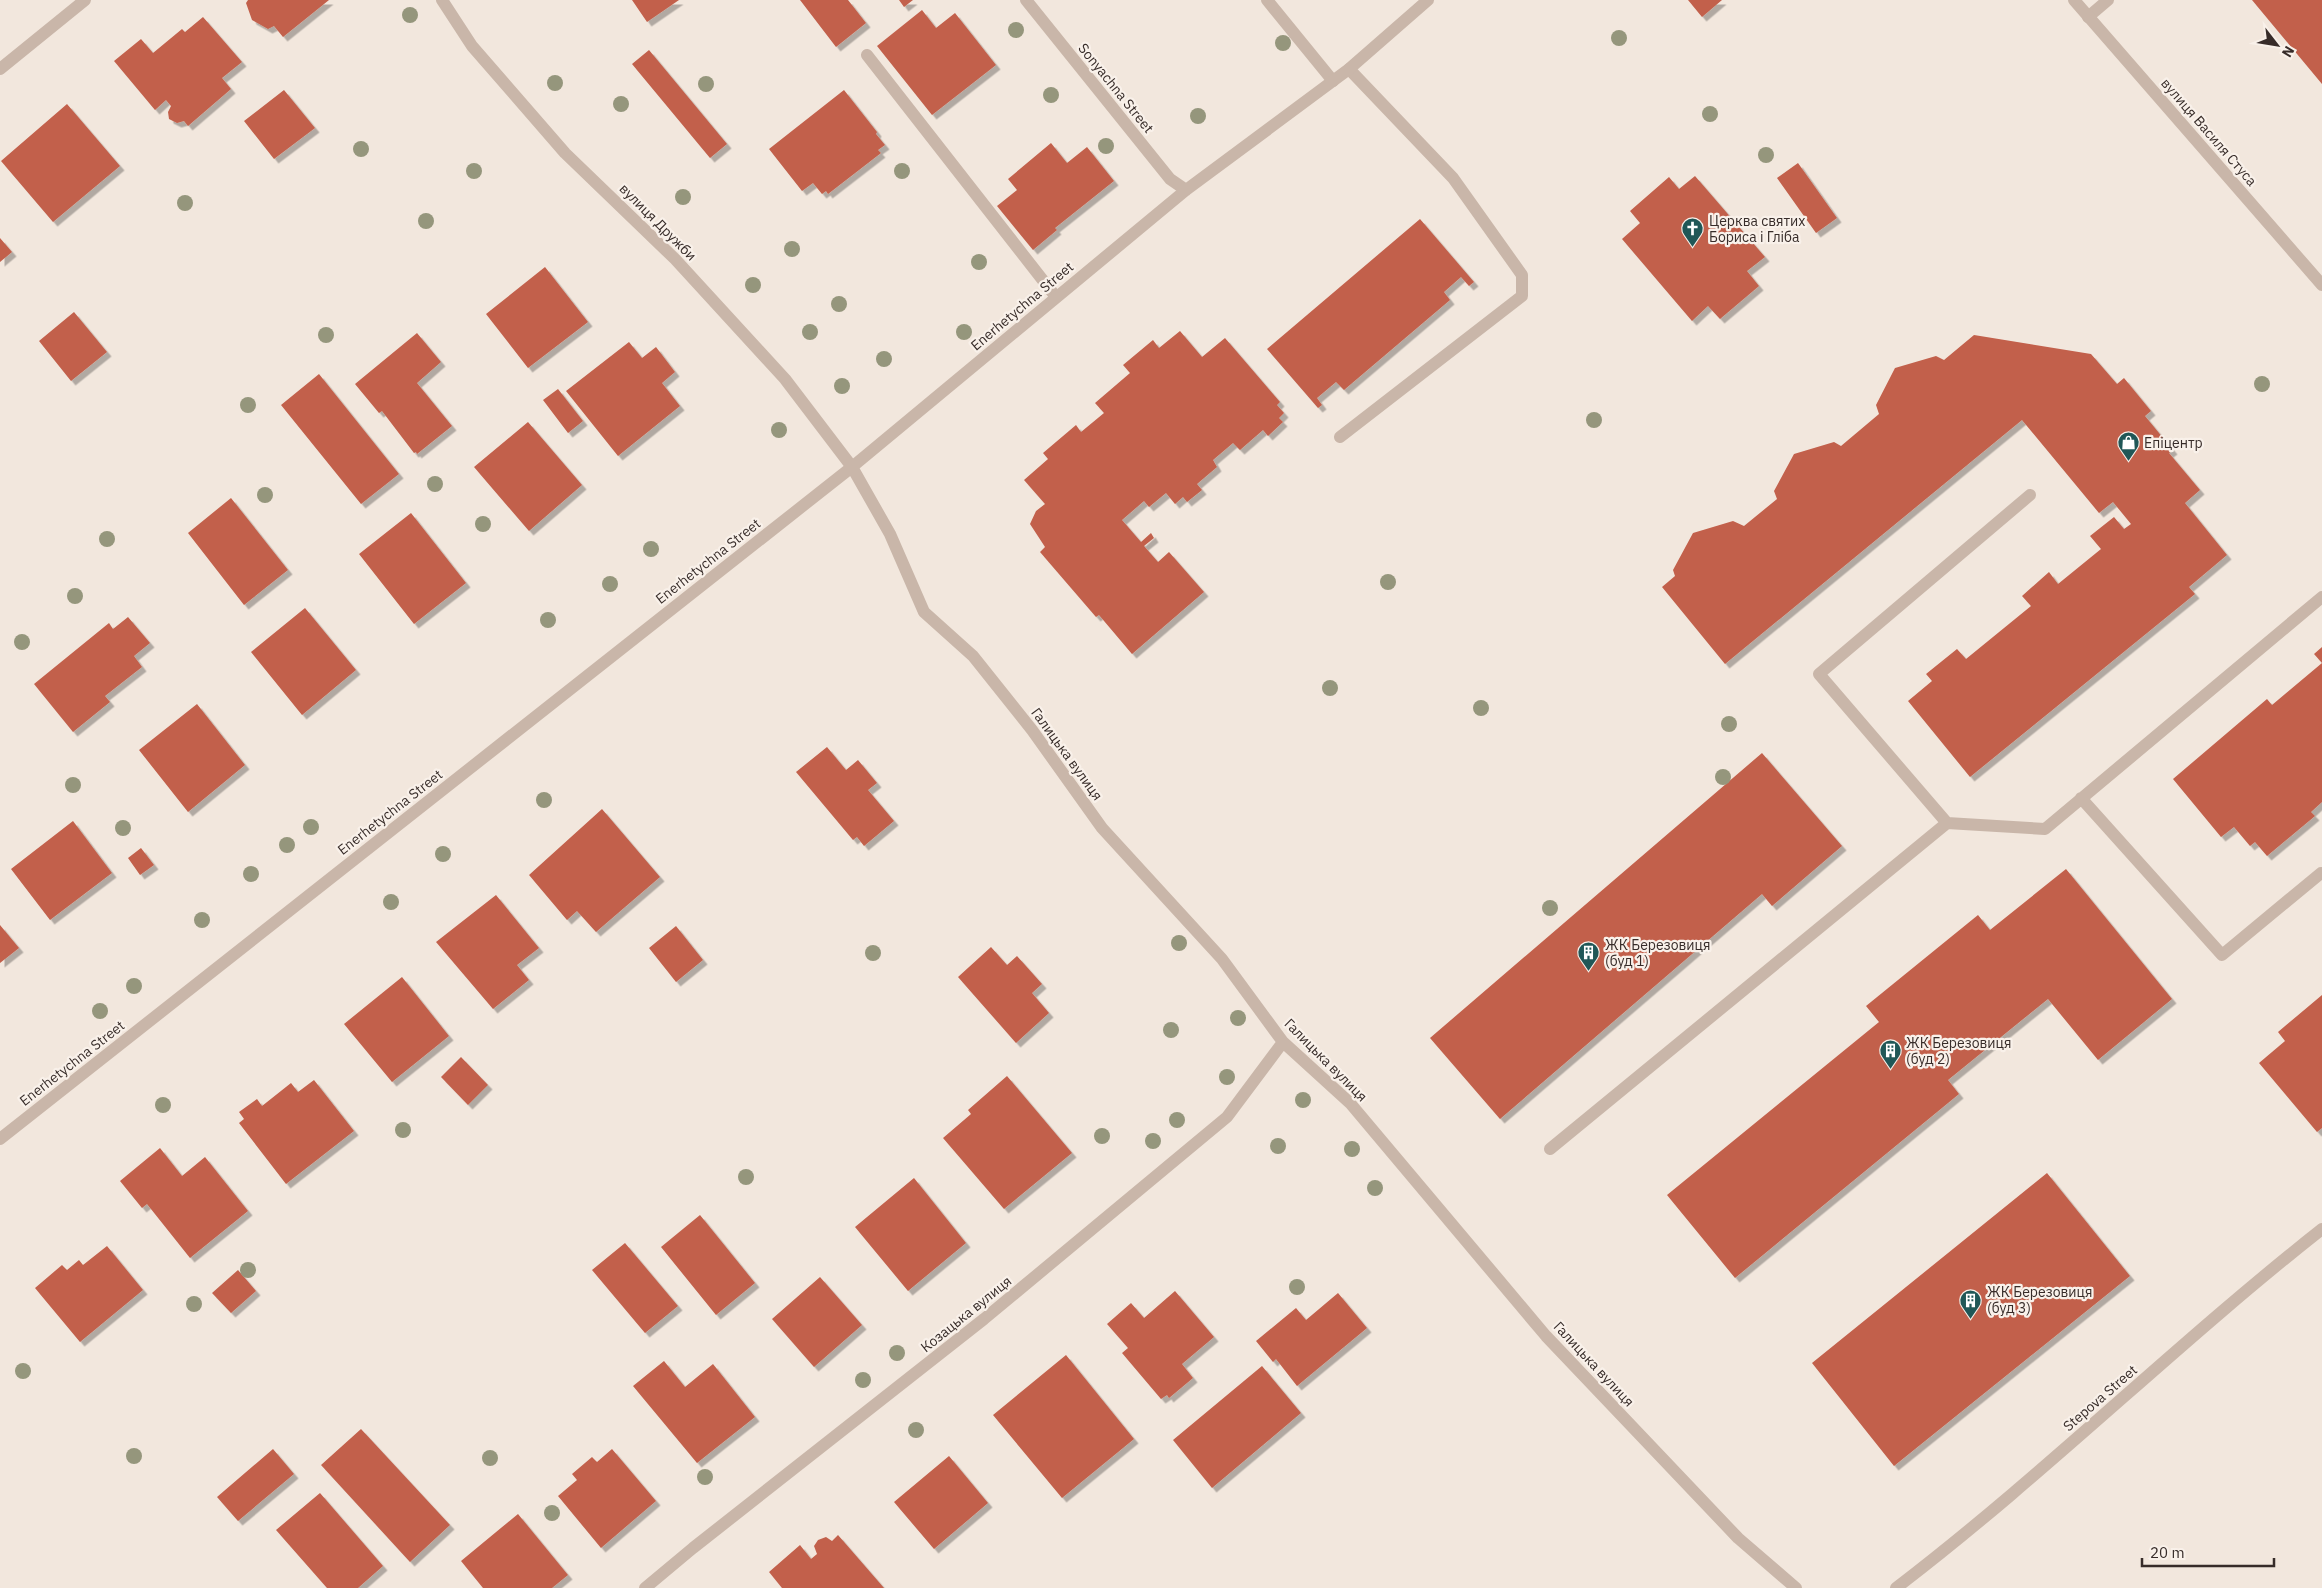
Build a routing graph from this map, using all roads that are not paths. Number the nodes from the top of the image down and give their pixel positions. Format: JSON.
{"nodes":[{"id":1,"x":85,"y":0,"type":"edge"},
{"id":2,"x":442,"y":0,"type":"edge"},
{"id":3,"x":1026,"y":0,"type":"edge"},
{"id":4,"x":1267,"y":0,"type":"edge"},
{"id":5,"x":1428,"y":0,"type":"edge"},
{"id":6,"x":2074,"y":0,"type":"edge"},
{"id":7,"x":2108,"y":0,"type":"edge"},
{"id":8,"x":2088,"y":17,"type":"junction"},
{"id":9,"x":867,"y":55,"type":"dead end"},
{"id":10,"x":0,"y":69,"type":"edge"},
{"id":11,"x":1349,"y":69,"type":"junction"},
{"id":12,"x":1333,"y":81,"type":"junction"},
{"id":13,"x":1186,"y":190,"type":"junction"},
{"id":14,"x":2322,"y":285,"type":"edge"},
{"id":15,"x":1056,"y":297,"type":"junction"},
{"id":16,"x":1340,"y":437,"type":"dead end"},
{"id":17,"x":852,"y":467,"type":"junction"},
{"id":18,"x":2030,"y":495,"type":"dead end"},
{"id":19,"x":2322,"y":597,"type":"edge"},
{"id":20,"x":2082,"y":798,"type":"junction"},
{"id":21,"x":1947,"y":823,"type":"junction"},
{"id":22,"x":2321,"y":873,"type":"edge"},
{"id":23,"x":1283,"y":1042,"type":"junction"},
{"id":24,"x":0,"y":1139,"type":"edge"},
{"id":25,"x":1550,"y":1150,"type":"dead end"},
{"id":26,"x":2322,"y":1229,"type":"edge"},
{"id":27,"x":645,"y":1588,"type":"edge"},
{"id":28,"x":1796,"y":1588,"type":"edge"},
{"id":29,"x":1896,"y":1588,"type":"edge"}],
"edges":[{"from":1,"to":10,"type":"street"},
{"from":2,"to":17,"type":"street","name":"вулиця Дружби"},
{"from":3,"to":13,"type":"street","name":"Sonyachna Street"},
{"from":4,"to":12,"type":"street"},
{"from":5,"to":11,"type":"street","name":"Enerhetychna Street"},
{"from":6,"to":8,"type":"street","name":"вулиця Василя Стуса"},
{"from":7,"to":8,"type":"street"},
{"from":8,"to":14,"type":"street","name":"вулиця Василя Стуса"},
{"from":9,"to":15,"type":"street"},
{"from":11,"to":12,"type":"street","name":"Enerhetychna Street"},
{"from":11,"to":16,"type":"street"},
{"from":12,"to":13,"type":"street","name":"Enerhetychna Street"},
{"from":13,"to":15,"type":"street","name":"Enerhetychna Street"},
{"from":15,"to":17,"type":"street","name":"Enerhetychna Street"},
{"from":17,"to":23,"type":"street","name":"Галицька вулиця"},
{"from":17,"to":24,"type":"street","name":"Enerhetychna Street"},
{"from":18,"to":21,"type":"street"},
{"from":19,"to":20,"type":"street"},
{"from":20,"to":21,"type":"street"},
{"from":20,"to":22,"type":"street"},
{"from":21,"to":25,"type":"street"},
{"from":23,"to":27,"type":"street","name":"Козацька вулиця"},
{"from":23,"to":28,"type":"street","name":"Галицька вулиця"},
{"from":26,"to":29,"type":"street","name":"Stepova Street"}]}
